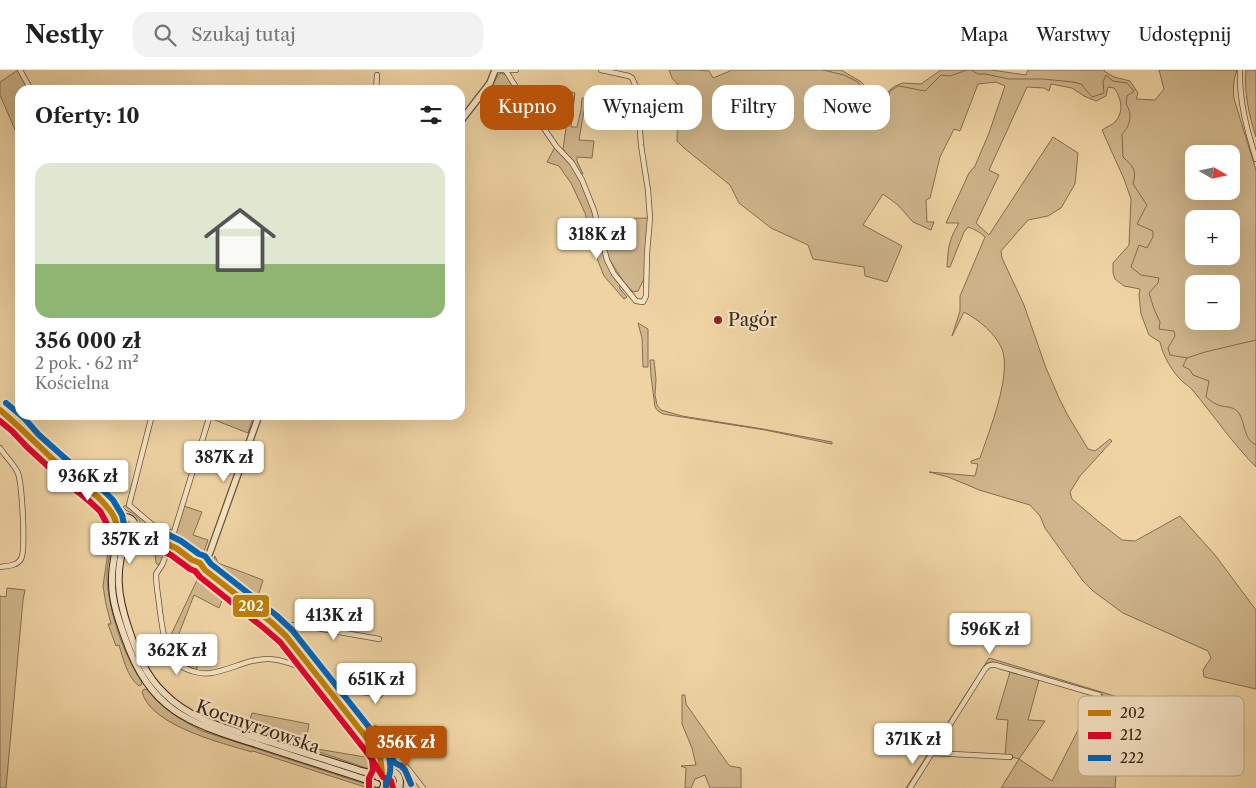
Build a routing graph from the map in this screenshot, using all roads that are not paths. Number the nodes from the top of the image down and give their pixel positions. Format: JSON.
{"nodes":[{"id":1,"x":495,"y":70,"type":"edge"},
{"id":2,"x":516,"y":70,"type":"edge"},
{"id":3,"x":601,"y":70,"type":"edge"},
{"id":4,"x":1240,"y":70,"type":"edge"},
{"id":5,"x":21,"y":71,"type":"edge"},
{"id":6,"x":506,"y":71,"type":"edge"},
{"id":7,"x":377,"y":75,"type":"dead end"},
{"id":8,"x":29,"y":85,"type":"edge"},
{"id":9,"x":376,"y":85,"type":"edge"},
{"id":10,"x":465,"y":116,"type":"edge"},
{"id":11,"x":1256,"y":159,"type":"edge"},
{"id":12,"x":0,"y":410,"type":"edge"},
{"id":13,"x":151,"y":420,"type":"edge"},
{"id":14,"x":208,"y":420,"type":"edge"},
{"id":15,"x":257,"y":420,"type":"edge"},
{"id":16,"x":18,"y":425,"type":"junction"},
{"id":17,"x":0,"y":448,"type":"edge"},
{"id":18,"x":124,"y":517,"type":"junction"},
{"id":19,"x":116,"y":522,"type":"junction"},
{"id":20,"x":136,"y":527,"type":"junction"},
{"id":21,"x":174,"y":534,"type":"junction"},
{"id":22,"x":118,"y":535,"type":"junction"},
{"id":23,"x":129,"y":536,"type":"junction"},
{"id":24,"x":158,"y":539,"type":"junction"},
{"id":25,"x":170,"y":545,"type":"junction"},
{"id":26,"x":200,"y":563,"type":"junction"},
{"id":27,"x":0,"y":567,"type":"edge"},
{"id":28,"x":286,"y":636,"type":"junction"},
{"id":29,"x":379,"y":639,"type":"dead end"},
{"id":30,"x":313,"y":669,"type":"junction"},
{"id":31,"x":385,"y":671,"type":"dead end"},
{"id":32,"x":330,"y":691,"type":"junction"},
{"id":33,"x":1099,"y":695,"type":"dead end"},
{"id":34,"x":361,"y":733,"type":"junction"},
{"id":35,"x":932,"y":753,"type":"junction"},
{"id":36,"x":380,"y":756,"type":"junction"},
{"id":37,"x":1010,"y":758,"type":"dead end"},
{"id":38,"x":389,"y":771,"type":"junction"},
{"id":39,"x":381,"y":774,"type":"junction"},
{"id":40,"x":378,"y":786,"type":"edge"},
{"id":41,"x":401,"y":787,"type":"edge"},
{"id":42,"x":423,"y":788,"type":"edge"},
{"id":43,"x":910,"y":788,"type":"edge"}],
"edges":[{"from":1,"to":6,"type":"street"},
{"from":1,"to":10,"type":"street"},
{"from":2,"to":6,"type":"street"},
{"from":3,"to":6,"type":"street"},
{"from":4,"to":11,"type":"street"},
{"from":5,"to":8,"type":"street"},
{"from":7,"to":9,"type":"street"},
{"from":12,"to":16,"type":"main road"},
{"from":13,"to":21,"type":"street"},
{"from":14,"to":21,"type":"street"},
{"from":15,"to":26,"type":"street"},
{"from":16,"to":18,"type":"main road"},
{"from":16,"to":19,"type":"main road"},
{"from":17,"to":27,"type":"street"},
{"from":18,"to":19,"type":"main road"},
{"from":18,"to":20,"type":"main road"},
{"from":19,"to":22,"type":"main road"},
{"from":20,"to":23,"type":"main road"},
{"from":20,"to":24,"type":"street"},
{"from":21,"to":25,"type":"street"},
{"from":22,"to":23,"type":"main road"},
{"from":22,"to":40,"type":"main road","name":"Kocmyrzowska"},
{"from":23,"to":24,"type":"street"},
{"from":23,"to":39,"type":"main road","name":"Kocmyrzowska"},
{"from":24,"to":25,"type":"street"},
{"from":25,"to":26,"type":"street"},
{"from":25,"to":30,"type":"street"},
{"from":26,"to":28,"type":"street"},
{"from":28,"to":29,"type":"street"},
{"from":28,"to":30,"type":"street"},
{"from":30,"to":32,"type":"street"},
{"from":31,"to":32,"type":"street"},
{"from":32,"to":34,"type":"street"},
{"from":33,"to":35,"type":"street"},
{"from":34,"to":36,"type":"street"},
{"from":34,"to":42,"type":"street"},
{"from":35,"to":37,"type":"street"},
{"from":35,"to":43,"type":"street"},
{"from":36,"to":38,"type":"street"},
{"from":36,"to":39,"type":"street"},
{"from":38,"to":39,"type":"main road"},
{"from":38,"to":41,"type":"main road"},
{"from":39,"to":40,"type":"main road"}]}
